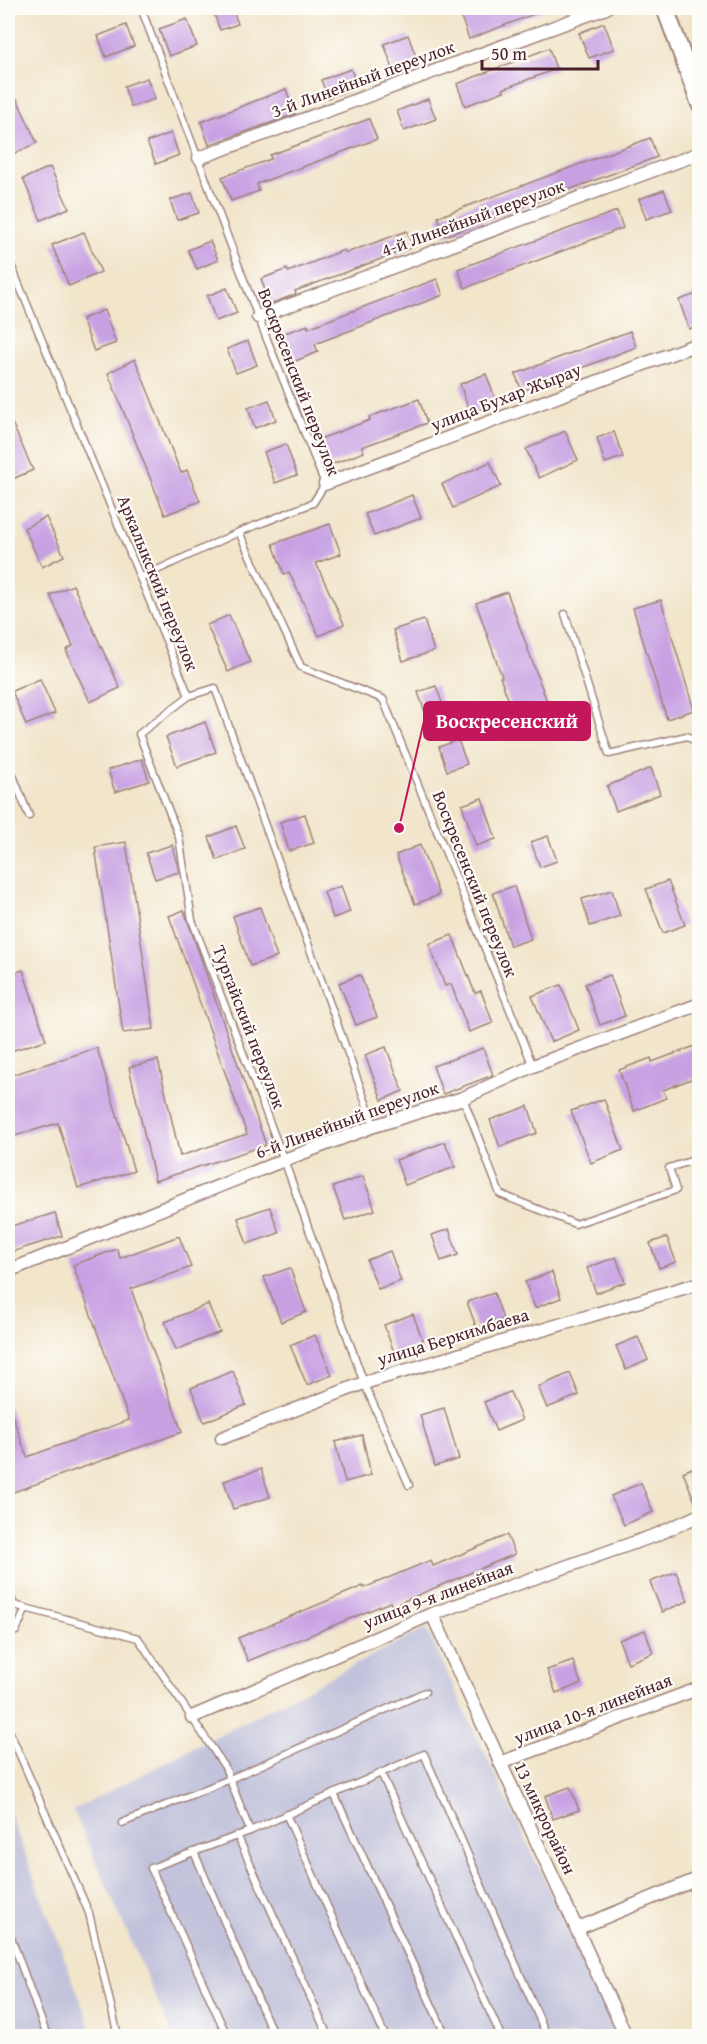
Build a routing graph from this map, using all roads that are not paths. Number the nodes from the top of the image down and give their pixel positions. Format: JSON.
{"nodes":[{"id":1,"x":141,"y":8,"type":"edge"},
{"id":2,"x":606,"y":8,"type":"edge"},
{"id":3,"x":665,"y":8,"type":"edge"},
{"id":4,"x":699,"y":104,"type":"edge"},
{"id":5,"x":699,"y":153,"type":"edge"},
{"id":6,"x":199,"y":158,"type":"junction"},
{"id":7,"x":8,"y":258,"type":"edge"},
{"id":8,"x":258,"y":317,"type":"junction"},
{"id":9,"x":699,"y":344,"type":"edge"},
{"id":10,"x":325,"y":484,"type":"junction"},
{"id":11,"x":239,"y":532,"type":"junction"},
{"id":12,"x":140,"y":578,"type":"junction"},
{"id":13,"x":566,"y":614,"type":"dead end"},
{"id":14,"x":189,"y":696,"type":"junction"},
{"id":15,"x":699,"y":744,"type":"edge"},
{"id":16,"x":8,"y":763,"type":"edge"},
{"id":17,"x":29,"y":816,"type":"dead end"},
{"id":18,"x":699,"y":844,"type":"edge"},
{"id":19,"x":699,"y":868,"type":"edge"},
{"id":20,"x":699,"y":1004,"type":"edge"},
{"id":21,"x":533,"y":1066,"type":"junction"},
{"id":22,"x":463,"y":1098,"type":"junction"},
{"id":23,"x":374,"y":1126,"type":"junction"},
{"id":24,"x":699,"y":1158,"type":"edge"},
{"id":25,"x":284,"y":1160,"type":"junction"},
{"id":26,"x":8,"y":1271,"type":"edge"},
{"id":27,"x":699,"y":1283,"type":"edge"},
{"id":28,"x":364,"y":1383,"type":"junction"},
{"id":29,"x":222,"y":1438,"type":"dead end"},
{"id":30,"x":409,"y":1485,"type":"dead end"},
{"id":31,"x":699,"y":1515,"type":"edge"},
{"id":32,"x":8,"y":1590,"type":"edge"},
{"id":33,"x":26,"y":1608,"type":"junction"},
{"id":34,"x":432,"y":1614,"type":"junction"},
{"id":35,"x":8,"y":1634,"type":"edge"},
{"id":36,"x":699,"y":1688,"type":"edge"},
{"id":37,"x":425,"y":1692,"type":"dead end"},
{"id":38,"x":192,"y":1717,"type":"junction"},
{"id":39,"x":8,"y":1728,"type":"edge"},
{"id":40,"x":500,"y":1763,"type":"junction"},
{"id":41,"x":381,"y":1773,"type":"junction"},
{"id":42,"x":230,"y":1779,"type":"junction"},
{"id":43,"x":334,"y":1794,"type":"junction"},
{"id":44,"x":286,"y":1814,"type":"junction"},
{"id":45,"x":122,"y":1824,"type":"dead end"},
{"id":46,"x":250,"y":1830,"type":"junction"},
{"id":47,"x":237,"y":1835,"type":"junction"},
{"id":48,"x":194,"y":1852,"type":"junction"},
{"id":49,"x":699,"y":1878,"type":"edge"},
{"id":50,"x":8,"y":1929,"type":"edge"},
{"id":51,"x":576,"y":1929,"type":"junction"},
{"id":52,"x":47,"y":2037,"type":"edge"},
{"id":53,"x":118,"y":2037,"type":"edge"},
{"id":54,"x":227,"y":2037,"type":"edge"},
{"id":55,"x":274,"y":2037,"type":"edge"},
{"id":56,"x":328,"y":2037,"type":"edge"},
{"id":57,"x":385,"y":2037,"type":"edge"},
{"id":58,"x":446,"y":2037,"type":"edge"},
{"id":59,"x":501,"y":2037,"type":"edge"},
{"id":60,"x":548,"y":2037,"type":"edge"},
{"id":61,"x":626,"y":2037,"type":"edge"}],
"edges":[{"from":1,"to":6,"type":"lane","name":"Воскресенский переулок"},
{"from":2,"to":6,"type":"street","name":"3-й Линейный переулок"},
{"from":3,"to":4,"type":"street"},
{"from":5,"to":8,"type":"street","name":"4-й Линейный переулок"},
{"from":6,"to":8,"type":"lane","name":"Воскресенский переулок"},
{"from":7,"to":12,"type":"lane","name":"Аркалыкский переулок"},
{"from":8,"to":10,"type":"lane","name":"Воскресенский переулок"},
{"from":9,"to":10,"type":"street","name":"улица Бухар Жырау"},
{"from":10,"to":11,"type":"lane","name":"Воскресенский переулок"},
{"from":11,"to":12,"type":"lane"},
{"from":11,"to":21,"type":"lane","name":"Воскресенский переулок"},
{"from":12,"to":14,"type":"lane","name":"Аркалыкский переулок"},
{"from":13,"to":15,"type":"lane"},
{"from":14,"to":23,"type":"lane","name":"Аркалыкский переулок"},
{"from":14,"to":25,"type":"lane","name":"Тургайский переулок"},
{"from":16,"to":17,"type":"lane"},
{"from":18,"to":19,"type":"lane"},
{"from":20,"to":21,"type":"street","name":"6-й Линейный переулок"},
{"from":21,"to":22,"type":"street","name":"6-й Линейный переулок"},
{"from":22,"to":23,"type":"street","name":"6-й Линейный переулок"},
{"from":22,"to":24,"type":"lane"},
{"from":23,"to":25,"type":"street","name":"6-й Линейный переулок"},
{"from":25,"to":26,"type":"street","name":"6-й Линейный переулок"},
{"from":25,"to":28,"type":"lane","name":"Тургайский переулок"},
{"from":27,"to":28,"type":"street","name":"улица Беркимбаева"},
{"from":28,"to":29,"type":"street","name":"улица Беркимбаева"},
{"from":28,"to":30,"type":"lane","name":"Тургайский переулок"},
{"from":31,"to":34,"type":"street","name":"улица 9-я линейная"},
{"from":32,"to":33,"type":"lane"},
{"from":33,"to":35,"type":"lane"},
{"from":33,"to":38,"type":"lane"},
{"from":34,"to":38,"type":"street","name":"улица 9-я линейная"},
{"from":34,"to":40,"type":"street","name":"13 микрорайон"},
{"from":36,"to":40,"type":"street","name":"улица 10-я линейная"},
{"from":37,"to":42,"type":"lane"},
{"from":38,"to":42,"type":"lane"},
{"from":39,"to":53,"type":"lane"},
{"from":40,"to":51,"type":"street","name":"13 микрорайон"},
{"from":41,"to":43,"type":"lane"},
{"from":41,"to":59,"type":"lane"},
{"from":41,"to":60,"type":"lane"},
{"from":42,"to":45,"type":"lane"},
{"from":42,"to":46,"type":"lane"},
{"from":43,"to":44,"type":"lane"},
{"from":43,"to":58,"type":"lane"},
{"from":44,"to":46,"type":"lane"},
{"from":44,"to":57,"type":"lane"},
{"from":46,"to":47,"type":"lane"},
{"from":47,"to":48,"type":"lane"},
{"from":47,"to":56,"type":"lane"},
{"from":48,"to":54,"type":"lane"},
{"from":48,"to":55,"type":"lane"},
{"from":49,"to":51,"type":"street"},
{"from":50,"to":52,"type":"lane"},
{"from":51,"to":61,"type":"street","name":"13 микрорайон"}]}
